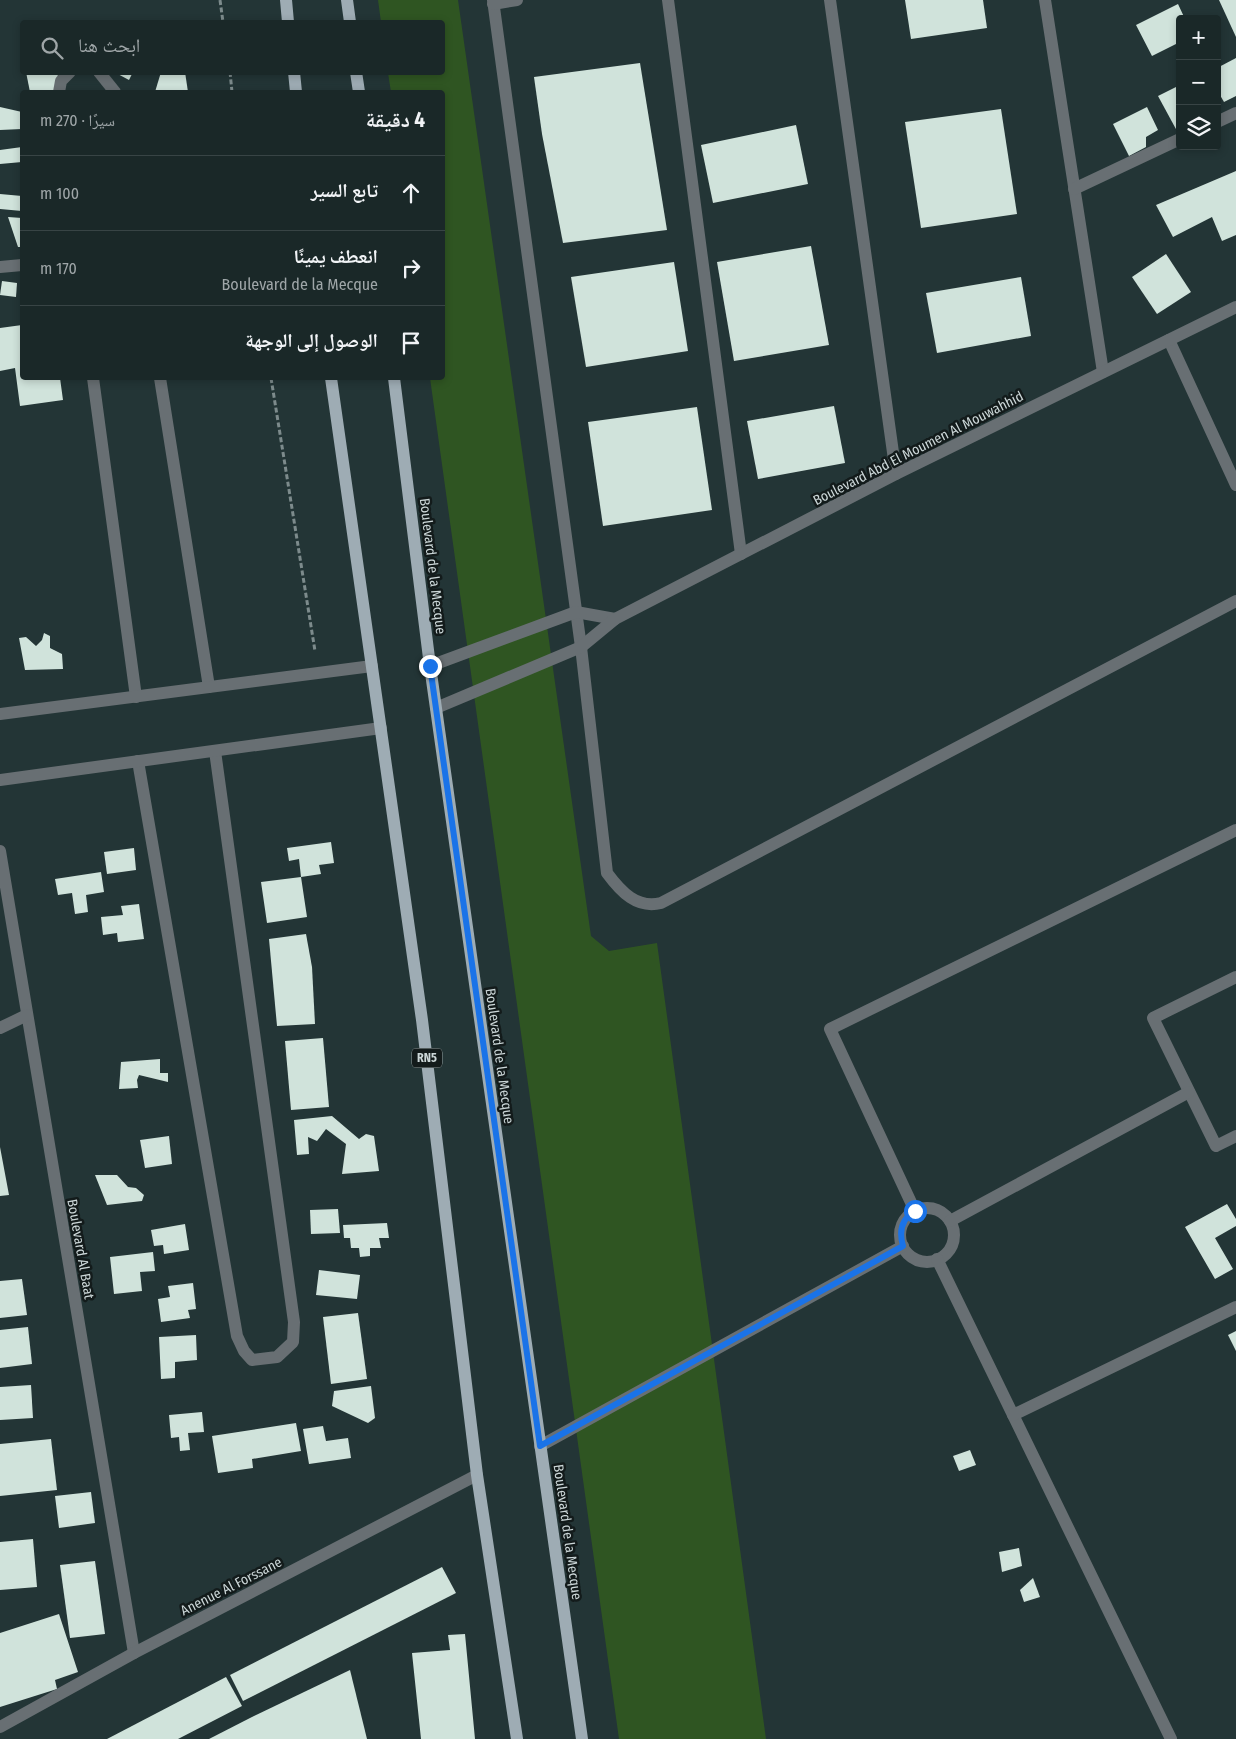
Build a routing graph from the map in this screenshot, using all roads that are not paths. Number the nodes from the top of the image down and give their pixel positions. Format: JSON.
{"nodes":[{"id":1,"x":286,"y":0,"type":"edge"},
{"id":2,"x":347,"y":0,"type":"edge"},
{"id":3,"x":517,"y":0,"type":"edge"},
{"id":4,"x":668,"y":0,"type":"edge"},
{"id":5,"x":830,"y":0,"type":"edge"},
{"id":6,"x":1047,"y":1,"type":"edge"},
{"id":7,"x":493,"y":2,"type":"edge"},
{"id":8,"x":288,"y":20,"type":"edge"},
{"id":9,"x":350,"y":20,"type":"edge"},
{"id":10,"x":67,"y":75,"type":"edge"},
{"id":11,"x":101,"y":75,"type":"edge"},
{"id":12,"x":294,"y":75,"type":"edge"},
{"id":13,"x":356,"y":75,"type":"edge"},
{"id":14,"x":59,"y":90,"type":"edge"},
{"id":15,"x":113,"y":90,"type":"edge"},
{"id":16,"x":296,"y":90,"type":"edge"},
{"id":17,"x":359,"y":90,"type":"edge"},
{"id":18,"x":1236,"y":113,"type":"edge"},
{"id":19,"x":1221,"y":120,"type":"edge"},
{"id":20,"x":1176,"y":142,"type":"edge"},
{"id":21,"x":1074,"y":189,"type":"junction"},
{"id":22,"x":20,"y":265,"type":"edge"},
{"id":23,"x":0,"y":267,"type":"edge"},
{"id":24,"x":1236,"y":307,"type":"edge"},
{"id":25,"x":1169,"y":340,"type":"junction"},
{"id":26,"x":1104,"y":372,"type":"junction"},
{"id":27,"x":93,"y":380,"type":"edge"},
{"id":28,"x":160,"y":380,"type":"edge"},
{"id":29,"x":331,"y":380,"type":"edge"},
{"id":30,"x":394,"y":380,"type":"edge"},
{"id":31,"x":896,"y":474,"type":"junction"},
{"id":32,"x":1236,"y":485,"type":"edge"},
{"id":33,"x":741,"y":554,"type":"junction"},
{"id":34,"x":1236,"y":601,"type":"edge"},
{"id":35,"x":576,"y":612,"type":"junction"},
{"id":36,"x":615,"y":619,"type":"junction"},
{"id":37,"x":581,"y":647,"type":"junction"},
{"id":38,"x":372,"y":666,"type":"junction"},
{"id":39,"x":430,"y":666,"type":"junction"},
{"id":40,"x":209,"y":687,"type":"junction"},
{"id":41,"x":136,"y":696,"type":"junction"},
{"id":42,"x":436,"y":708,"type":"junction"},
{"id":43,"x":0,"y":714,"type":"edge"},
{"id":44,"x":381,"y":728,"type":"junction"},
{"id":45,"x":214,"y":751,"type":"junction"},
{"id":46,"x":138,"y":761,"type":"junction"},
{"id":47,"x":0,"y":780,"type":"edge"},
{"id":48,"x":1236,"y":830,"type":"edge"},
{"id":49,"x":0,"y":851,"type":"edge"},
{"id":50,"x":1236,"y":977,"type":"edge"},
{"id":51,"x":27,"y":1015,"type":"junction"},
{"id":52,"x":0,"y":1028,"type":"edge"},
{"id":53,"x":1189,"y":1092,"type":"junction"},
{"id":54,"x":1236,"y":1136,"type":"edge"},
{"id":55,"x":915,"y":1211,"type":"junction"},
{"id":56,"x":950,"y":1221,"type":"junction"},
{"id":57,"x":903,"y":1246,"type":"junction"},
{"id":58,"x":937,"y":1259,"type":"junction"},
{"id":59,"x":1236,"y":1307,"type":"edge"},
{"id":60,"x":1013,"y":1415,"type":"junction"},
{"id":61,"x":540,"y":1446,"type":"junction"},
{"id":62,"x":477,"y":1476,"type":"junction"},
{"id":63,"x":134,"y":1653,"type":"junction"},
{"id":64,"x":0,"y":1727,"type":"edge"},
{"id":65,"x":517,"y":1739,"type":"edge"},
{"id":66,"x":582,"y":1739,"type":"edge"},
{"id":67,"x":1171,"y":1739,"type":"edge"}],
"edges":[{"from":1,"to":8,"type":"main road"},
{"from":2,"to":9,"type":"main road"},
{"from":3,"to":7,"type":"street"},
{"from":4,"to":33,"type":"street"},
{"from":5,"to":31,"type":"street"},
{"from":6,"to":21,"type":"street"},
{"from":7,"to":35,"type":"street"},
{"from":10,"to":14,"type":"street"},
{"from":11,"to":15,"type":"street"},
{"from":12,"to":16,"type":"main road"},
{"from":13,"to":17,"type":"main road"},
{"from":18,"to":19,"type":"street"},
{"from":20,"to":21,"type":"street"},
{"from":21,"to":26,"type":"street"},
{"from":22,"to":23,"type":"street"},
{"from":24,"to":25,"type":"street","name":"Boulevard Abd El Moumen Al Mouwahhid"},
{"from":25,"to":26,"type":"street","name":"Boulevard Abd El Moumen Al Mouwahhid"},
{"from":25,"to":32,"type":"street"},
{"from":26,"to":31,"type":"street","name":"Boulevard Abd El Moumen Al Mouwahhid"},
{"from":27,"to":41,"type":"street"},
{"from":28,"to":40,"type":"street"},
{"from":29,"to":38,"type":"main road","number":"RN5"},
{"from":30,"to":39,"type":"main road","name":"Boulevard de la Mecque"},
{"from":31,"to":33,"type":"street","name":"Boulevard Abd El Moumen Al Mouwahhid"},
{"from":33,"to":36,"type":"street","name":"Boulevard Abd El Moumen Al Mouwahhid"},
{"from":34,"to":37,"type":"street"},
{"from":35,"to":36,"type":"street"},
{"from":35,"to":37,"type":"street"},
{"from":35,"to":39,"type":"street"},
{"from":36,"to":37,"type":"street","name":"Boulevard Abd El Moumen Al Mouwahhid"},
{"from":37,"to":42,"type":"street","name":"Boulevard Abd El Moumen Al Mouwahhid"},
{"from":38,"to":40,"type":"street"},
{"from":38,"to":44,"type":"main road","number":"RN5"},
{"from":39,"to":42,"type":"main road","name":"Boulevard de la Mecque"},
{"from":40,"to":41,"type":"street"},
{"from":41,"to":43,"type":"street"},
{"from":42,"to":61,"type":"main road","name":"Boulevard de la Mecque"},
{"from":44,"to":45,"type":"street"},
{"from":44,"to":62,"type":"main road","number":"RN5"},
{"from":45,"to":46,"type":"street"},
{"from":45,"to":46,"type":"street"},
{"from":46,"to":47,"type":"street"},
{"from":48,"to":55,"type":"street"},
{"from":49,"to":51,"type":"street","name":"Boulevard Al Baat"},
{"from":50,"to":53,"type":"street"},
{"from":51,"to":52,"type":"street"},
{"from":51,"to":63,"type":"street","name":"Boulevard Al Baat"},
{"from":53,"to":54,"type":"street"},
{"from":53,"to":56,"type":"street"},
{"from":55,"to":56,"type":"street"},
{"from":55,"to":57,"type":"street"},
{"from":56,"to":58,"type":"street"},
{"from":57,"to":58,"type":"street"},
{"from":57,"to":61,"type":"street"},
{"from":58,"to":60,"type":"street"},
{"from":59,"to":60,"type":"street"},
{"from":60,"to":67,"type":"street"},
{"from":61,"to":66,"type":"main road","name":"Boulevard de la Mecque"},
{"from":62,"to":63,"type":"street","name":"Anenue Al Forssane"},
{"from":62,"to":65,"type":"main road","number":"RN5"},
{"from":63,"to":64,"type":"street","name":"Anenue Al Forssane"}]}
